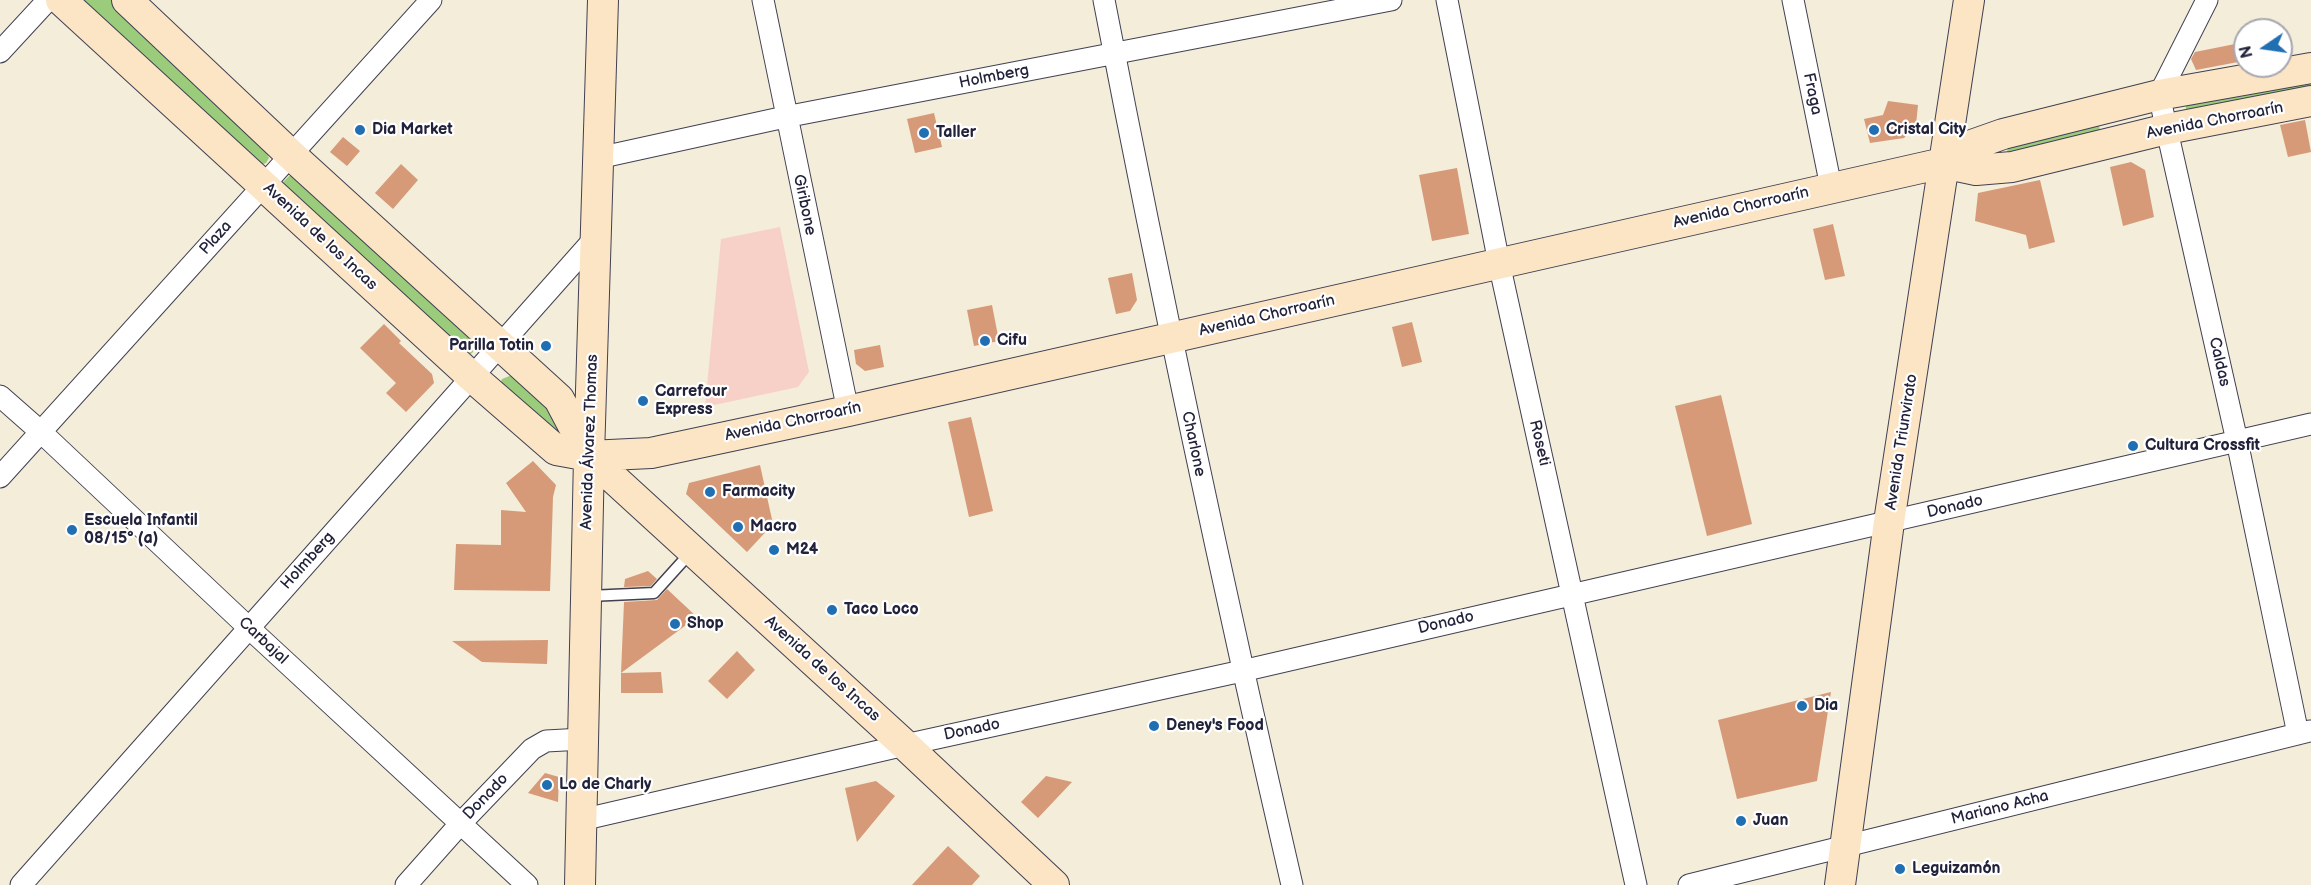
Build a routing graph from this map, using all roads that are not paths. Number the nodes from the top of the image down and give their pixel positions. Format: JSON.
{"nodes":[{"id":1,"x":48,"y":0,"type":"edge"},
{"id":2,"x":61,"y":0,"type":"edge"},
{"id":3,"x":128,"y":0,"type":"edge"},
{"id":4,"x":431,"y":0,"type":"edge"},
{"id":5,"x":603,"y":0,"type":"edge"},
{"id":6,"x":763,"y":0,"type":"edge"},
{"id":7,"x":1104,"y":0,"type":"edge"},
{"id":8,"x":1390,"y":0,"type":"edge"},
{"id":9,"x":1447,"y":0,"type":"edge"},
{"id":10,"x":1793,"y":0,"type":"edge"},
{"id":11,"x":1969,"y":0,"type":"edge"},
{"id":12,"x":2207,"y":0,"type":"edge"},
{"id":13,"x":0,"y":52,"type":"edge"},
{"id":14,"x":1115,"y":54,"type":"junction"},
{"id":15,"x":2311,"y":68,"type":"edge"},
{"id":16,"x":2159,"y":95,"type":"junction"},
{"id":17,"x":2311,"y":102,"type":"edge"},
{"id":18,"x":785,"y":117,"type":"junction"},
{"id":19,"x":2167,"y":129,"type":"junction"},
{"id":20,"x":291,"y":155,"type":"junction"},
{"id":21,"x":598,"y":158,"type":"junction"},
{"id":22,"x":1943,"y":163,"type":"junction"},
{"id":23,"x":264,"y":185,"type":"junction"},
{"id":24,"x":1831,"y":188,"type":"junction"},
{"id":25,"x":596,"y":237,"type":"junction"},
{"id":26,"x":1499,"y":263,"type":"junction"},
{"id":27,"x":1170,"y":338,"type":"junction"},
{"id":28,"x":500,"y":346,"type":"junction"},
{"id":29,"x":472,"y":377,"type":"junction"},
{"id":30,"x":0,"y":396,"type":"edge"},
{"id":31,"x":848,"y":411,"type":"junction"},
{"id":32,"x":2311,"y":424,"type":"edge"},
{"id":33,"x":41,"y":432,"type":"junction"},
{"id":34,"x":2237,"y":441,"type":"junction"},
{"id":35,"x":589,"y":456,"type":"junction"},
{"id":36,"x":0,"y":477,"type":"edge"},
{"id":37,"x":1889,"y":522,"type":"junction"},
{"id":38,"x":692,"y":551,"type":"junction"},
{"id":39,"x":1572,"y":595,"type":"junction"},
{"id":40,"x":586,"y":596,"type":"junction"},
{"id":41,"x":249,"y":628,"type":"junction"},
{"id":42,"x":1242,"y":671,"type":"junction"},
{"id":43,"x":2305,"y":732,"type":"edge"},
{"id":44,"x":583,"y":739,"type":"junction"},
{"id":45,"x":905,"y":745,"type":"junction"},
{"id":46,"x":581,"y":820,"type":"junction"},
{"id":47,"x":461,"y":823,"type":"junction"},
{"id":48,"x":1845,"y":846,"type":"junction"},
{"id":49,"x":21,"y":885,"type":"edge"},
{"id":50,"x":406,"y":885,"type":"edge"},
{"id":51,"x":527,"y":885,"type":"edge"},
{"id":52,"x":580,"y":885,"type":"edge"},
{"id":53,"x":1054,"y":885,"type":"edge"},
{"id":54,"x":1292,"y":885,"type":"edge"},
{"id":55,"x":1636,"y":885,"type":"edge"},
{"id":56,"x":1689,"y":885,"type":"edge"},
{"id":57,"x":1840,"y":885,"type":"edge"}],
"edges":[{"from":1,"to":13,"type":"street"},
{"from":2,"to":23,"type":"main road","name":"Avenida de los Incas"},
{"from":3,"to":20,"type":"main road","name":"Avenida de los Incas"},
{"from":4,"to":20,"type":"street","name":"Plaza"},
{"from":5,"to":21,"type":"main road","name":"Avenida Álvarez Thomas"},
{"from":6,"to":18,"type":"street","name":"Giribone"},
{"from":7,"to":14,"type":"street","name":"Charlone"},
{"from":8,"to":14,"type":"street","name":"Holmberg"},
{"from":9,"to":26,"type":"street","name":"Roseti"},
{"from":10,"to":24,"type":"street","name":"Fraga"},
{"from":11,"to":22,"type":"main road","name":"Avenida Triunvirato"},
{"from":12,"to":16,"type":"street"},
{"from":14,"to":18,"type":"street","name":"Holmberg"},
{"from":14,"to":27,"type":"street","name":"Charlone"},
{"from":15,"to":16,"type":"main road","name":"Avenida Chorroarín"},
{"from":16,"to":19,"type":"street","name":"Caldas"},
{"from":16,"to":22,"type":"main road","name":"Avenida Chorroarín"},
{"from":17,"to":19,"type":"main road","name":"Avenida Chorroarín"},
{"from":18,"to":21,"type":"street","name":"Holmberg"},
{"from":18,"to":31,"type":"street","name":"Giribone"},
{"from":19,"to":22,"type":"main road","name":"Avenida Chorroarín"},
{"from":19,"to":34,"type":"street","name":"Caldas"},
{"from":20,"to":23,"type":"street","name":"Plaza"},
{"from":20,"to":28,"type":"main road","name":"Avenida de los Incas"},
{"from":21,"to":25,"type":"main road","name":"Avenida Álvarez Thomas"},
{"from":22,"to":24,"type":"main road","name":"Avenida Chorroarín"},
{"from":22,"to":37,"type":"main road","name":"Avenida Triunvirato"},
{"from":23,"to":29,"type":"main road","name":"Avenida de los Incas"},
{"from":23,"to":33,"type":"street","name":"Plaza"},
{"from":24,"to":26,"type":"main road","name":"Avenida Chorroarín"},
{"from":25,"to":28,"type":"street","name":"Holmberg"},
{"from":25,"to":35,"type":"main road","name":"Avenida Álvarez Thomas"},
{"from":26,"to":27,"type":"main road","name":"Avenida Chorroarín"},
{"from":26,"to":39,"type":"street","name":"Roseti"},
{"from":27,"to":31,"type":"main road","name":"Avenida Chorroarín"},
{"from":27,"to":42,"type":"street","name":"Charlone"},
{"from":28,"to":29,"type":"street","name":"Holmberg"},
{"from":28,"to":35,"type":"main road","name":"Avenida de los Incas"},
{"from":29,"to":35,"type":"main road","name":"Avenida de los Incas"},
{"from":29,"to":41,"type":"street","name":"Holmberg"},
{"from":30,"to":33,"type":"street","name":"Carbajal"},
{"from":31,"to":35,"type":"main road","name":"Avenida Chorroarín"},
{"from":32,"to":34,"type":"street","name":"Donado"},
{"from":33,"to":36,"type":"street","name":"Plaza"},
{"from":33,"to":41,"type":"street","name":"Carbajal"},
{"from":34,"to":37,"type":"street","name":"Donado"},
{"from":34,"to":43,"type":"street","name":"Caldas"},
{"from":35,"to":38,"type":"main road","name":"Avenida de los Incas"},
{"from":35,"to":40,"type":"main road","name":"Avenida Álvarez Thomas"},
{"from":37,"to":39,"type":"street","name":"Donado"},
{"from":37,"to":48,"type":"main road","name":"Avenida Triunvirato"},
{"from":38,"to":40,"type":"lane"},
{"from":38,"to":45,"type":"main road","name":"Avenida de los Incas"},
{"from":39,"to":42,"type":"street","name":"Donado"},
{"from":39,"to":55,"type":"street","name":"Roseti"},
{"from":40,"to":44,"type":"main road","name":"Avenida Álvarez Thomas"},
{"from":41,"to":47,"type":"street","name":"Carbajal"},
{"from":41,"to":49,"type":"street","name":"Holmberg"},
{"from":42,"to":45,"type":"street","name":"Donado"},
{"from":42,"to":54,"type":"street","name":"Charlone"},
{"from":43,"to":48,"type":"street","name":"Mariano Acha"},
{"from":44,"to":46,"type":"main road","name":"Avenida Álvarez Thomas"},
{"from":44,"to":47,"type":"street","name":"Donado"},
{"from":45,"to":46,"type":"street","name":"Donado"},
{"from":45,"to":53,"type":"main road","name":"Avenida de los Incas"},
{"from":46,"to":52,"type":"main road","name":"Avenida Álvarez Thomas"},
{"from":47,"to":50,"type":"street","name":"Donado"},
{"from":47,"to":51,"type":"street","name":"Carbajal"},
{"from":48,"to":56,"type":"street","name":"Mariano Acha"},
{"from":48,"to":57,"type":"main road","name":"Avenida Triunvirato"}]}
